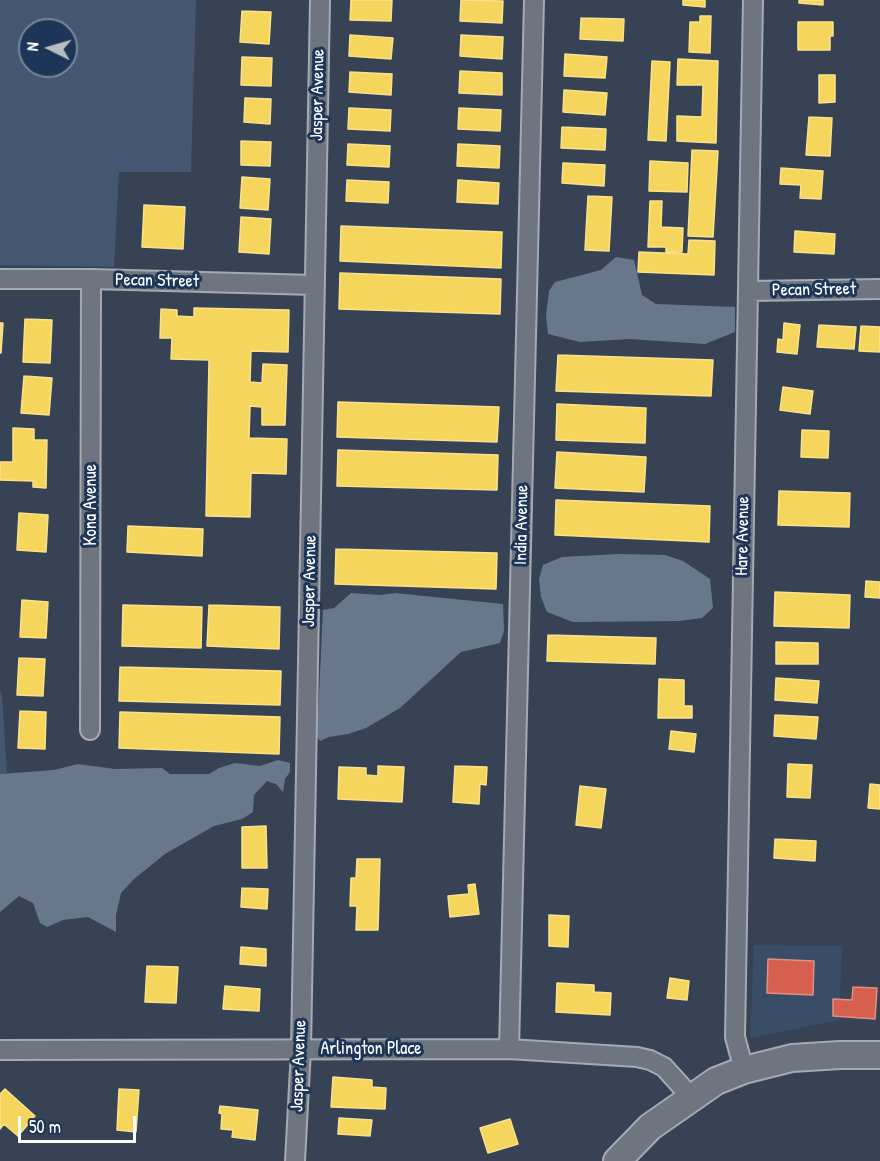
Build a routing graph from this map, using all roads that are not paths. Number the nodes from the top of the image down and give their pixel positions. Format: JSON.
{"nodes":[{"id":1,"x":320,"y":0,"type":"edge"},
{"id":2,"x":534,"y":0,"type":"edge"},
{"id":3,"x":753,"y":0,"type":"edge"},
{"id":4,"x":0,"y":279,"type":"edge"},
{"id":5,"x":92,"y":279,"type":"junction"},
{"id":6,"x":315,"y":285,"type":"junction"},
{"id":7,"x":880,"y":289,"type":"edge"},
{"id":8,"x":748,"y":291,"type":"junction"},
{"id":9,"x":90,"y":730,"type":"dead end"},
{"id":10,"x":301,"y":1049,"type":"junction"},
{"id":11,"x":509,"y":1049,"type":"junction"},
{"id":12,"x":0,"y":1050,"type":"edge"},
{"id":13,"x":880,"y":1055,"type":"edge"},
{"id":14,"x":744,"y":1070,"type":"junction"},
{"id":15,"x":691,"y":1097,"type":"junction"},
{"id":16,"x":295,"y":1161,"type":"edge"},
{"id":17,"x":617,"y":1161,"type":"edge"}],
"edges":[{"from":1,"to":6,"type":"street","name":"Jasper Avenue"},
{"from":2,"to":11,"type":"street","name":"India Avenue"},
{"from":3,"to":8,"type":"street","name":"Hare Avenue"},
{"from":4,"to":5,"type":"street","name":"Pecan Street"},
{"from":5,"to":6,"type":"street","name":"Pecan Street"},
{"from":5,"to":9,"type":"street","name":"Kona Avenue"},
{"from":6,"to":10,"type":"street","name":"Jasper Avenue"},
{"from":7,"to":8,"type":"street","name":"Pecan Street"},
{"from":8,"to":14,"type":"street","name":"Hare Avenue"},
{"from":10,"to":11,"type":"street","name":"Arlington Place"},
{"from":10,"to":12,"type":"street","name":"Arlington Place"},
{"from":10,"to":16,"type":"street","name":"Jasper Avenue"},
{"from":11,"to":15,"type":"street","name":"Arlington Place"},
{"from":13,"to":14,"type":"main road"},
{"from":14,"to":15,"type":"main road"},
{"from":15,"to":17,"type":"main road"}]}
